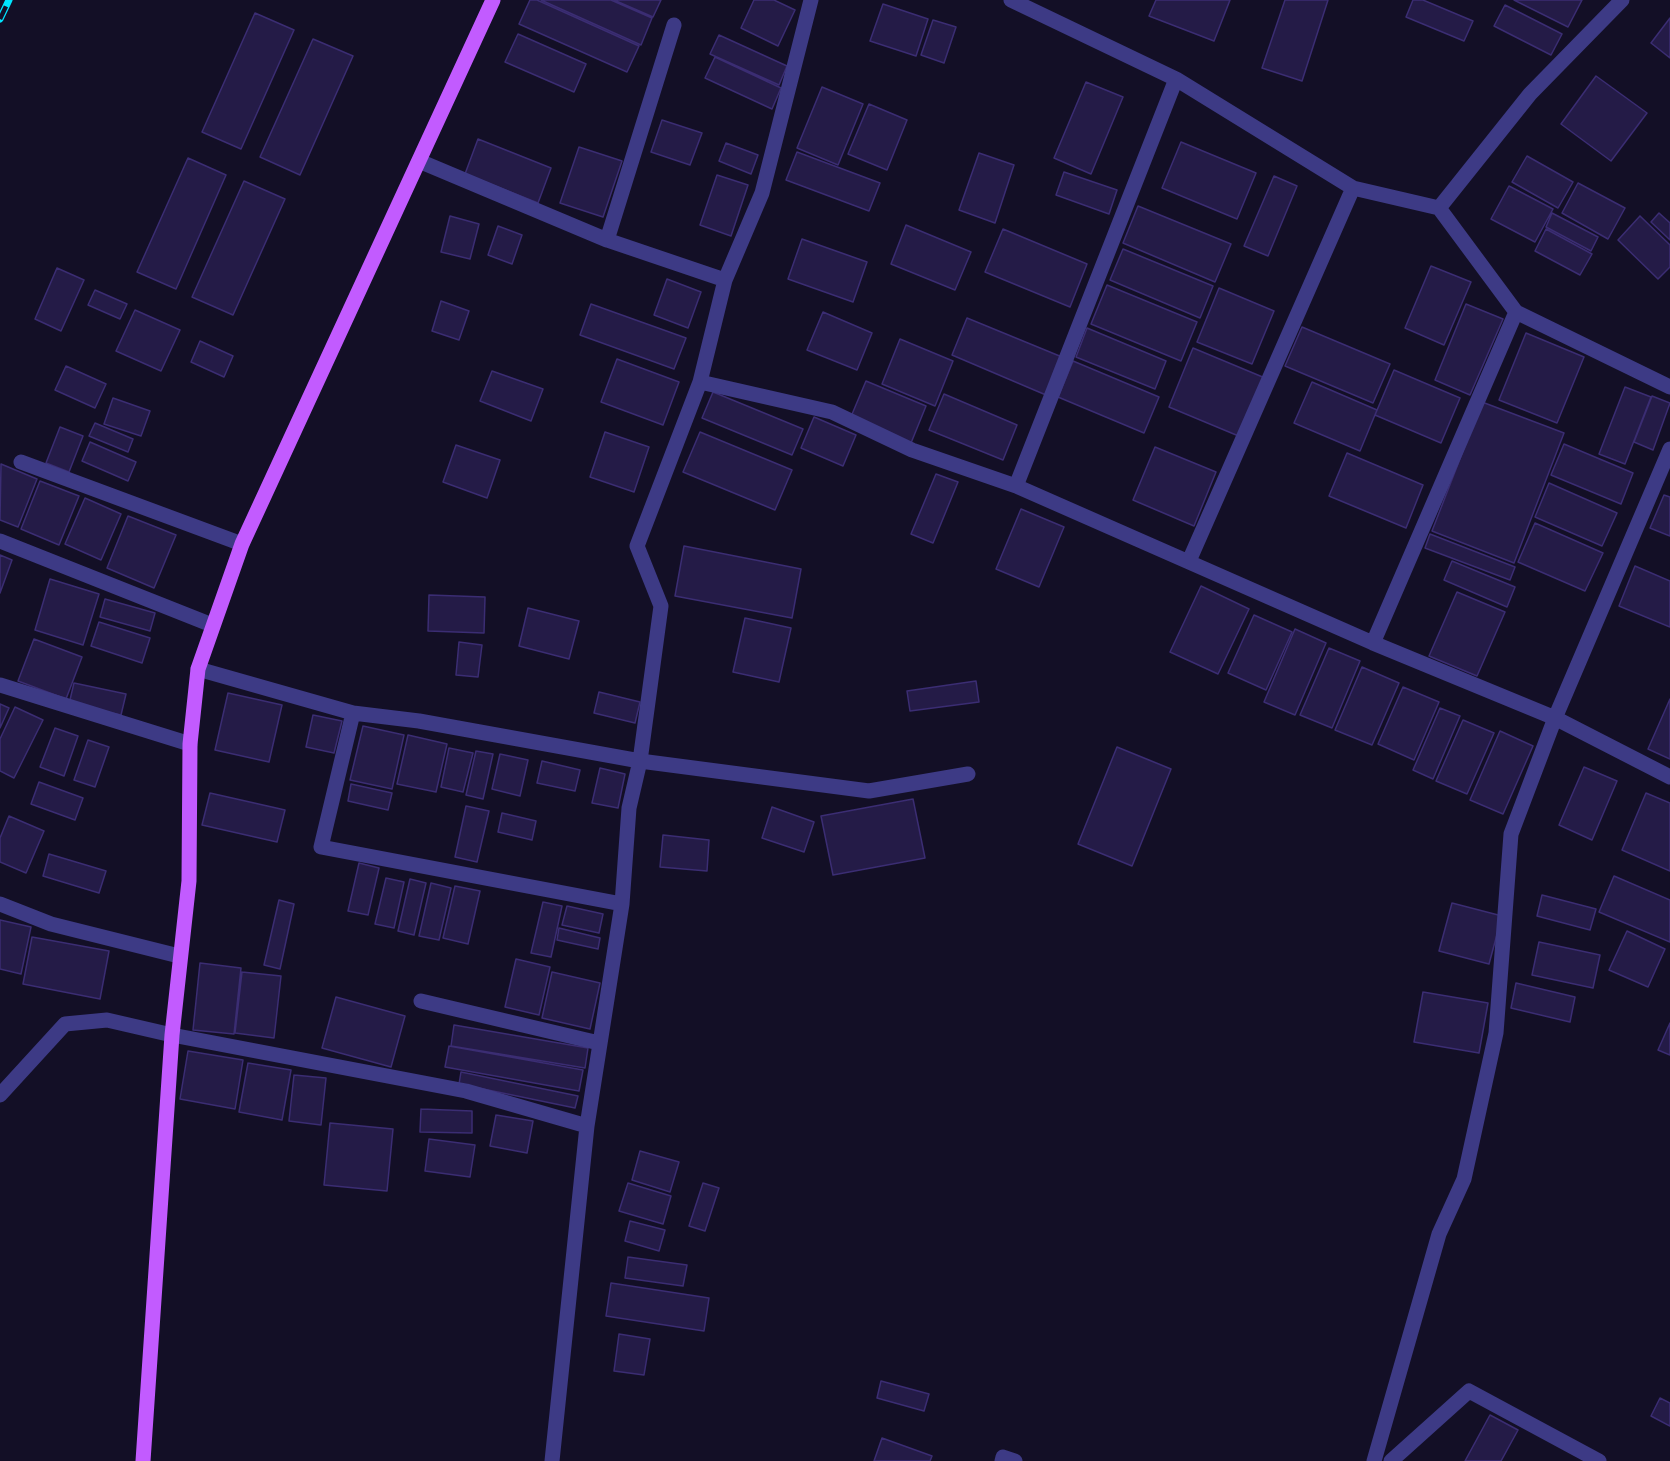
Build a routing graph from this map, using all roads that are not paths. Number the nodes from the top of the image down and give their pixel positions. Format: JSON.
{"nodes":[{"id":1,"x":493,"y":0,"type":"edge"},
{"id":2,"x":811,"y":0,"type":"edge"},
{"id":3,"x":1011,"y":0,"type":"edge"},
{"id":4,"x":1622,"y":0,"type":"edge"},
{"id":5,"x":674,"y":25,"type":"dead end"},
{"id":6,"x":1176,"y":79,"type":"junction"},
{"id":7,"x":419,"y":160,"type":"junction"},
{"id":8,"x":1353,"y":188,"type":"junction"},
{"id":9,"x":1439,"y":208,"type":"junction"},
{"id":10,"x":607,"y":240,"type":"junction"},
{"id":11,"x":724,"y":280,"type":"junction"},
{"id":12,"x":1516,"y":312,"type":"junction"},
{"id":13,"x":700,"y":382,"type":"junction"},
{"id":14,"x":1670,"y":387,"type":"edge"},
{"id":15,"x":1670,"y":450,"type":"edge"},
{"id":16,"x":21,"y":462,"type":"dead end"},
{"id":17,"x":1016,"y":486,"type":"junction"},
{"id":18,"x":0,"y":541,"type":"edge"},
{"id":19,"x":242,"y":544,"type":"junction"},
{"id":20,"x":1189,"y":561,"type":"junction"},
{"id":21,"x":212,"y":625,"type":"junction"},
{"id":22,"x":1373,"y":643,"type":"junction"},
{"id":23,"x":198,"y":669,"type":"junction"},
{"id":24,"x":0,"y":684,"type":"edge"},
{"id":25,"x":353,"y":713,"type":"junction"},
{"id":26,"x":1555,"y":718,"type":"junction"},
{"id":27,"x":190,"y":744,"type":"junction"},
{"id":28,"x":640,"y":761,"type":"junction"},
{"id":29,"x":968,"y":774,"type":"dead end"},
{"id":30,"x":1670,"y":777,"type":"edge"},
{"id":31,"x":0,"y":904,"type":"edge"},
{"id":32,"x":622,"y":904,"type":"junction"},
{"id":33,"x":179,"y":956,"type":"junction"},
{"id":34,"x":421,"y":1001,"type":"dead end"},
{"id":35,"x":172,"y":1035,"type":"junction"},
{"id":36,"x":599,"y":1043,"type":"junction"},
{"id":37,"x":0,"y":1095,"type":"edge"},
{"id":38,"x":587,"y":1126,"type":"junction"},
{"id":39,"x":143,"y":1461,"type":"edge"},
{"id":40,"x":552,"y":1461,"type":"edge"},
{"id":41,"x":1002,"y":1461,"type":"edge"},
{"id":42,"x":1015,"y":1461,"type":"edge"},
{"id":43,"x":1374,"y":1461,"type":"edge"},
{"id":44,"x":1391,"y":1461,"type":"edge"},
{"id":45,"x":1599,"y":1461,"type":"edge"}],
"edges":[{"from":1,"to":7,"type":"main road"},
{"from":2,"to":11,"type":"street"},
{"from":3,"to":6,"type":"street"},
{"from":4,"to":9,"type":"street"},
{"from":5,"to":10,"type":"street"},
{"from":6,"to":8,"type":"street"},
{"from":6,"to":17,"type":"street"},
{"from":7,"to":10,"type":"street"},
{"from":7,"to":19,"type":"main road"},
{"from":8,"to":9,"type":"street"},
{"from":8,"to":20,"type":"street"},
{"from":9,"to":12,"type":"street"},
{"from":10,"to":11,"type":"street"},
{"from":11,"to":13,"type":"street"},
{"from":12,"to":14,"type":"street"},
{"from":12,"to":22,"type":"street"},
{"from":13,"to":17,"type":"street"},
{"from":13,"to":28,"type":"street"},
{"from":15,"to":26,"type":"street"},
{"from":16,"to":19,"type":"street"},
{"from":17,"to":20,"type":"street"},
{"from":18,"to":21,"type":"street"},
{"from":19,"to":21,"type":"main road"},
{"from":20,"to":22,"type":"street"},
{"from":21,"to":23,"type":"main road"},
{"from":22,"to":26,"type":"street"},
{"from":23,"to":25,"type":"street"},
{"from":23,"to":27,"type":"main road"},
{"from":24,"to":27,"type":"street"},
{"from":25,"to":28,"type":"street"},
{"from":25,"to":32,"type":"street"},
{"from":26,"to":30,"type":"street"},
{"from":26,"to":43,"type":"street"},
{"from":27,"to":33,"type":"main road"},
{"from":28,"to":29,"type":"street"},
{"from":28,"to":32,"type":"street"},
{"from":31,"to":33,"type":"street"},
{"from":32,"to":36,"type":"street"},
{"from":33,"to":35,"type":"main road"},
{"from":34,"to":36,"type":"street"},
{"from":35,"to":37,"type":"street"},
{"from":35,"to":38,"type":"street"},
{"from":35,"to":39,"type":"main road"},
{"from":36,"to":38,"type":"street"},
{"from":38,"to":40,"type":"street"},
{"from":41,"to":42,"type":"street"},
{"from":44,"to":45,"type":"street"}]}
